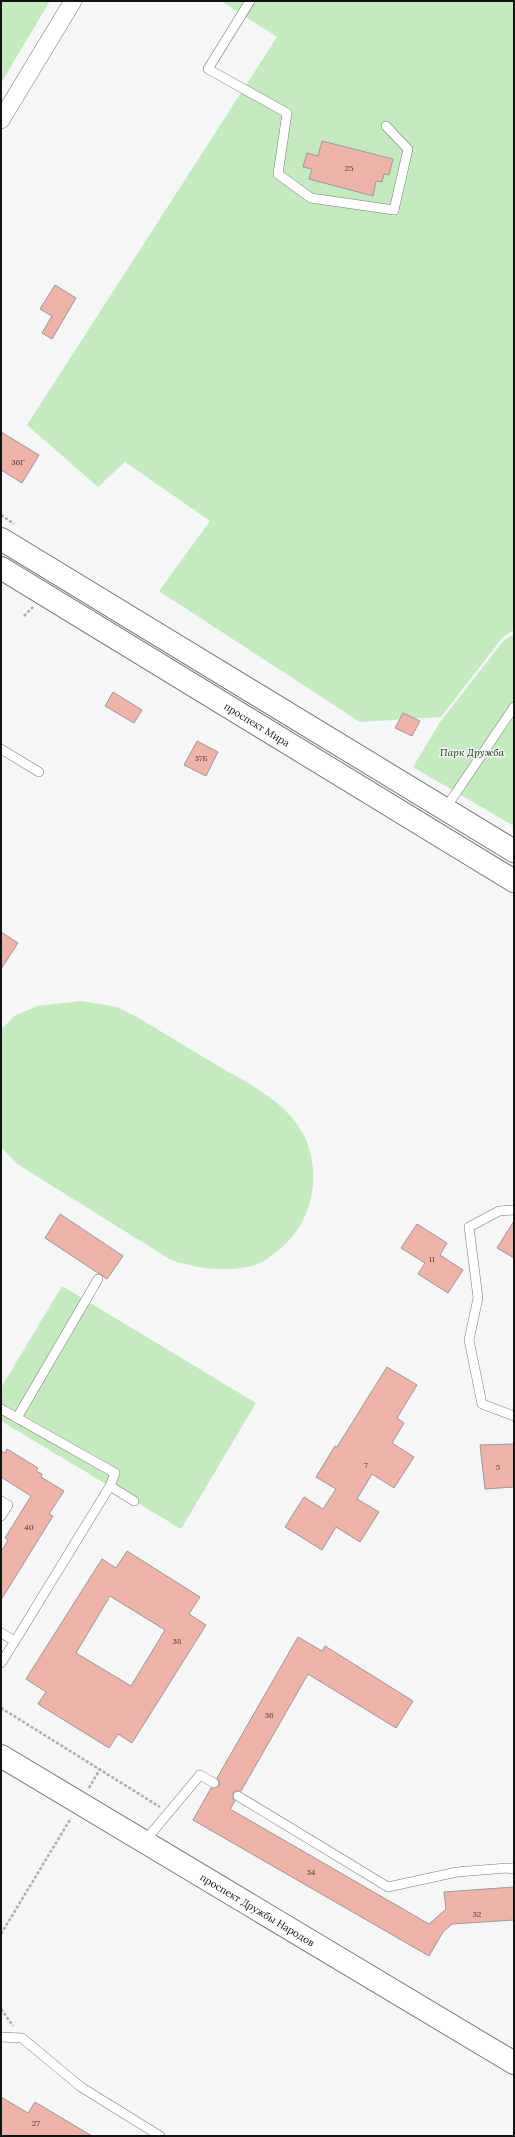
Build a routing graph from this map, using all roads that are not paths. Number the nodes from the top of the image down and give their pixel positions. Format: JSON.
{"nodes":[{"id":1,"x":73,"y":1,"type":"edge"},
{"id":2,"x":250,"y":1,"type":"edge"},
{"id":3,"x":1,"y":120,"type":"edge"},
{"id":4,"x":386,"y":126,"type":"dead end"},
{"id":5,"x":4,"y":547,"type":"edge"},
{"id":6,"x":1,"y":568,"type":"edge"},
{"id":7,"x":514,"y":707,"type":"edge"},
{"id":8,"x":1,"y":749,"type":"edge"},
{"id":9,"x":39,"y":772,"type":"dead end"},
{"id":10,"x":445,"y":809,"type":"junction"},
{"id":11,"x":514,"y":851,"type":"edge"},
{"id":12,"x":514,"y":881,"type":"edge"},
{"id":13,"x":514,"y":1210,"type":"edge"},
{"id":14,"x":98,"y":1279,"type":"dead end"},
{"id":15,"x":1,"y":1408,"type":"edge"},
{"id":16,"x":514,"y":1416,"type":"edge"},
{"id":17,"x":17,"y":1418,"type":"junction"},
{"id":18,"x":110,"y":1486,"type":"junction"},
{"id":19,"x":1,"y":1501,"type":"edge"},
{"id":20,"x":134,"y":1501,"type":"dead end"},
{"id":21,"x":1,"y":1516,"type":"edge"},
{"id":22,"x":1,"y":1633,"type":"edge"},
{"id":23,"x":15,"y":1641,"type":"junction"},
{"id":24,"x":1,"y":1663,"type":"edge"},
{"id":25,"x":1,"y":1756,"type":"edge"},
{"id":26,"x":214,"y":1783,"type":"dead end"},
{"id":27,"x":238,"y":1796,"type":"dead end"},
{"id":28,"x":144,"y":1842,"type":"junction"},
{"id":29,"x":514,"y":1869,"type":"edge"},
{"id":30,"x":1,"y":2037,"type":"edge"},
{"id":31,"x":514,"y":2063,"type":"edge"},
{"id":32,"x":160,"y":2136,"type":"edge"}],
"edges":[{"from":1,"to":3,"type":"street"},
{"from":2,"to":4,"type":"lane"},
{"from":5,"to":10,"type":"street"},
{"from":6,"to":12,"type":"street","name":"проспект Мира"},
{"from":7,"to":10,"type":"lane"},
{"from":8,"to":9,"type":"lane"},
{"from":10,"to":11,"type":"street"},
{"from":13,"to":16,"type":"lane"},
{"from":14,"to":17,"type":"lane"},
{"from":15,"to":17,"type":"lane"},
{"from":17,"to":18,"type":"lane"},
{"from":18,"to":20,"type":"lane"},
{"from":18,"to":23,"type":"lane"},
{"from":19,"to":21,"type":"lane"},
{"from":22,"to":23,"type":"lane"},
{"from":23,"to":24,"type":"lane"},
{"from":25,"to":28,"type":"street","name":"проспект Дружбы Народов"},
{"from":26,"to":28,"type":"lane"},
{"from":27,"to":29,"type":"lane"},
{"from":28,"to":31,"type":"street","name":"проспект Дружбы Народов"},
{"from":30,"to":32,"type":"lane"}]}
